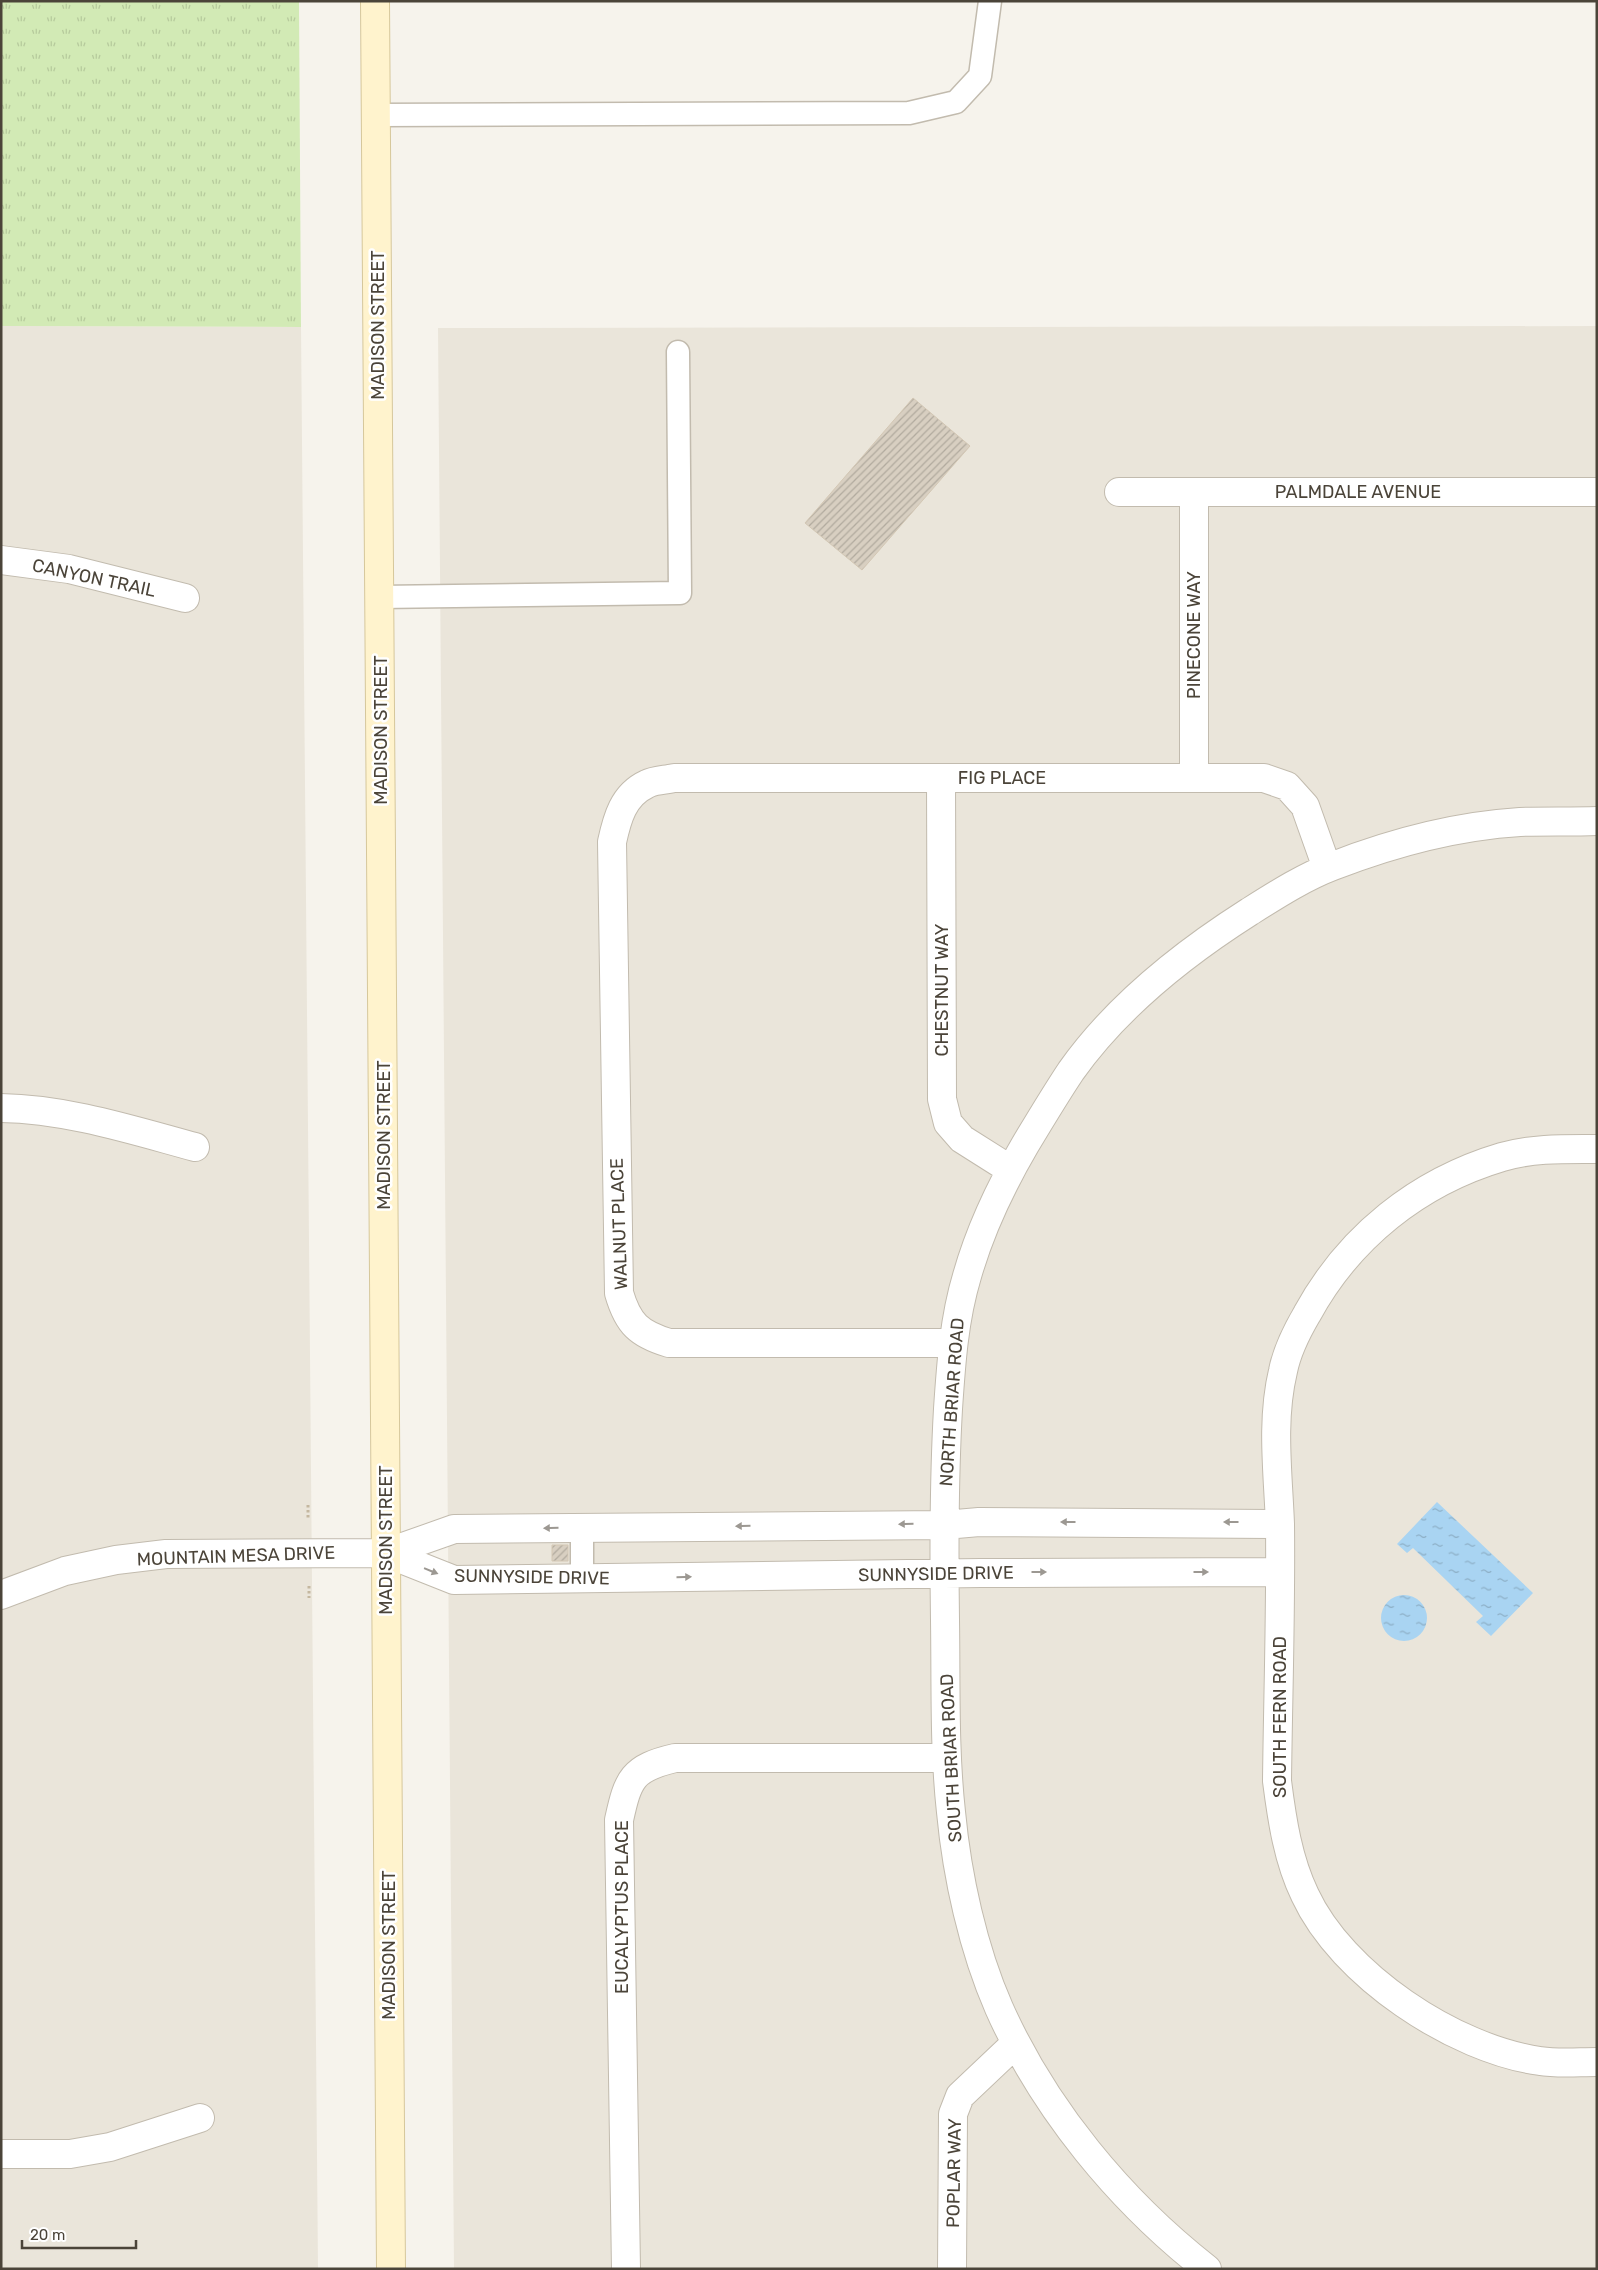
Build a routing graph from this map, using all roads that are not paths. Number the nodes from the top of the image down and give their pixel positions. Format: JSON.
{"nodes":[{"id":1,"x":375,"y":1,"type":"edge"},
{"id":2,"x":990,"y":1,"type":"edge"},
{"id":3,"x":377,"y":116,"type":"junction"},
{"id":4,"x":678,"y":352,"type":"dead end"},
{"id":5,"x":1119,"y":492,"type":"dead end"},
{"id":6,"x":1194,"y":492,"type":"junction"},
{"id":7,"x":1597,"y":492,"type":"edge"},
{"id":8,"x":1,"y":560,"type":"edge"},
{"id":9,"x":380,"y":597,"type":"junction"},
{"id":10,"x":186,"y":598,"type":"dead end"},
{"id":11,"x":941,"y":778,"type":"junction"},
{"id":12,"x":1194,"y":778,"type":"junction"},
{"id":13,"x":628,"y":798,"type":"joint"},
{"id":14,"x":1597,"y":821,"type":"edge"},
{"id":15,"x":1327,"y":868,"type":"junction"},
{"id":16,"x":1,"y":1108,"type":"edge"},
{"id":17,"x":195,"y":1147,"type":"dead end"},
{"id":18,"x":1597,"y":1149,"type":"edge"},
{"id":19,"x":1011,"y":1170,"type":"junction"},
{"id":20,"x":953,"y":1343,"type":"junction"},
{"id":21,"x":1280,"y":1524,"type":"junction"},
{"id":22,"x":945,"y":1525,"type":"junction"},
{"id":23,"x":582,"y":1527,"type":"junction"},
{"id":24,"x":386,"y":1553,"type":"junction"},
{"id":25,"x":1280,"y":1572,"type":"junction"},
{"id":26,"x":945,"y":1575,"type":"junction"},
{"id":27,"x":582,"y":1578,"type":"junction"},
{"id":28,"x":1,"y":1595,"type":"edge"},
{"id":29,"x":947,"y":1758,"type":"junction"},
{"id":30,"x":1016,"y":2043,"type":"junction"},
{"id":31,"x":1597,"y":2062,"type":"edge"},
{"id":32,"x":200,"y":2118,"type":"dead end"},
{"id":33,"x":1,"y":2154,"type":"edge"},
{"id":34,"x":392,"y":2269,"type":"edge"},
{"id":35,"x":626,"y":2269,"type":"edge"},
{"id":36,"x":952,"y":2269,"type":"edge"},
{"id":37,"x":1206,"y":2269,"type":"edge"}],
"edges":[{"from":1,"to":3,"type":"main road","name":"MADISON STREET"},
{"from":2,"to":3,"type":"lane"},
{"from":3,"to":9,"type":"main road","name":"MADISON STREET"},
{"from":4,"to":9,"type":"lane"},
{"from":5,"to":6,"type":"street","name":"PALMDALE AVENUE"},
{"from":6,"to":7,"type":"street","name":"PALMDALE AVENUE"},
{"from":6,"to":12,"type":"street","name":"PINECONE WAY"},
{"from":8,"to":10,"type":"street","name":"CANYON TRAIL"},
{"from":9,"to":24,"type":"main road","name":"MADISON STREET"},
{"from":11,"to":12,"type":"street","name":"FIG PLACE"},
{"from":11,"to":13,"type":"street","name":"FIG PLACE"},
{"from":11,"to":19,"type":"street","name":"CHESTNUT WAY"},
{"from":12,"to":15,"type":"street","name":"FIG PLACE"},
{"from":13,"to":20,"type":"street","name":"WALNUT PLACE"},
{"from":14,"to":15,"type":"street","name":"NORTH BRIAR ROAD"},
{"from":15,"to":19,"type":"street","name":"NORTH BRIAR ROAD"},
{"from":16,"to":17,"type":"street"},
{"from":18,"to":21,"type":"street","name":"SOUTH FERN ROAD"},
{"from":19,"to":20,"type":"street","name":"NORTH BRIAR ROAD"},
{"from":20,"to":22,"type":"street","name":"NORTH BRIAR ROAD"},
{"from":21,"to":22,"type":"street","one_way":true},
{"from":21,"to":25,"type":"street","name":"SOUTH FERN ROAD"},
{"from":22,"to":23,"type":"street","one_way":true},
{"from":22,"to":26,"type":"street","name":"SOUTH BRIAR ROAD"},
{"from":23,"to":24,"type":"street","one_way":true},
{"from":23,"to":27,"type":"lane"},
{"from":24,"to":27,"type":"street","name":"SUNNYSIDE DRIVE","one_way":true},
{"from":24,"to":28,"type":"street","name":"MOUNTAIN MESA DRIVE"},
{"from":24,"to":34,"type":"main road","name":"MADISON STREET"},
{"from":26,"to":25,"type":"street","name":"SUNNYSIDE DRIVE","one_way":true},
{"from":25,"to":31,"type":"street","name":"SOUTH FERN ROAD"},
{"from":27,"to":26,"type":"street","name":"SUNNYSIDE DRIVE","one_way":true},
{"from":26,"to":29,"type":"street","name":"SOUTH BRIAR ROAD"},
{"from":29,"to":30,"type":"street","name":"SOUTH BRIAR ROAD"},
{"from":29,"to":35,"type":"street","name":"EUCALYPTUS PLACE"},
{"from":30,"to":36,"type":"street","name":"POPLAR WAY"},
{"from":30,"to":37,"type":"street","name":"SOUTH BRIAR ROAD"},
{"from":32,"to":33,"type":"street"}]}
